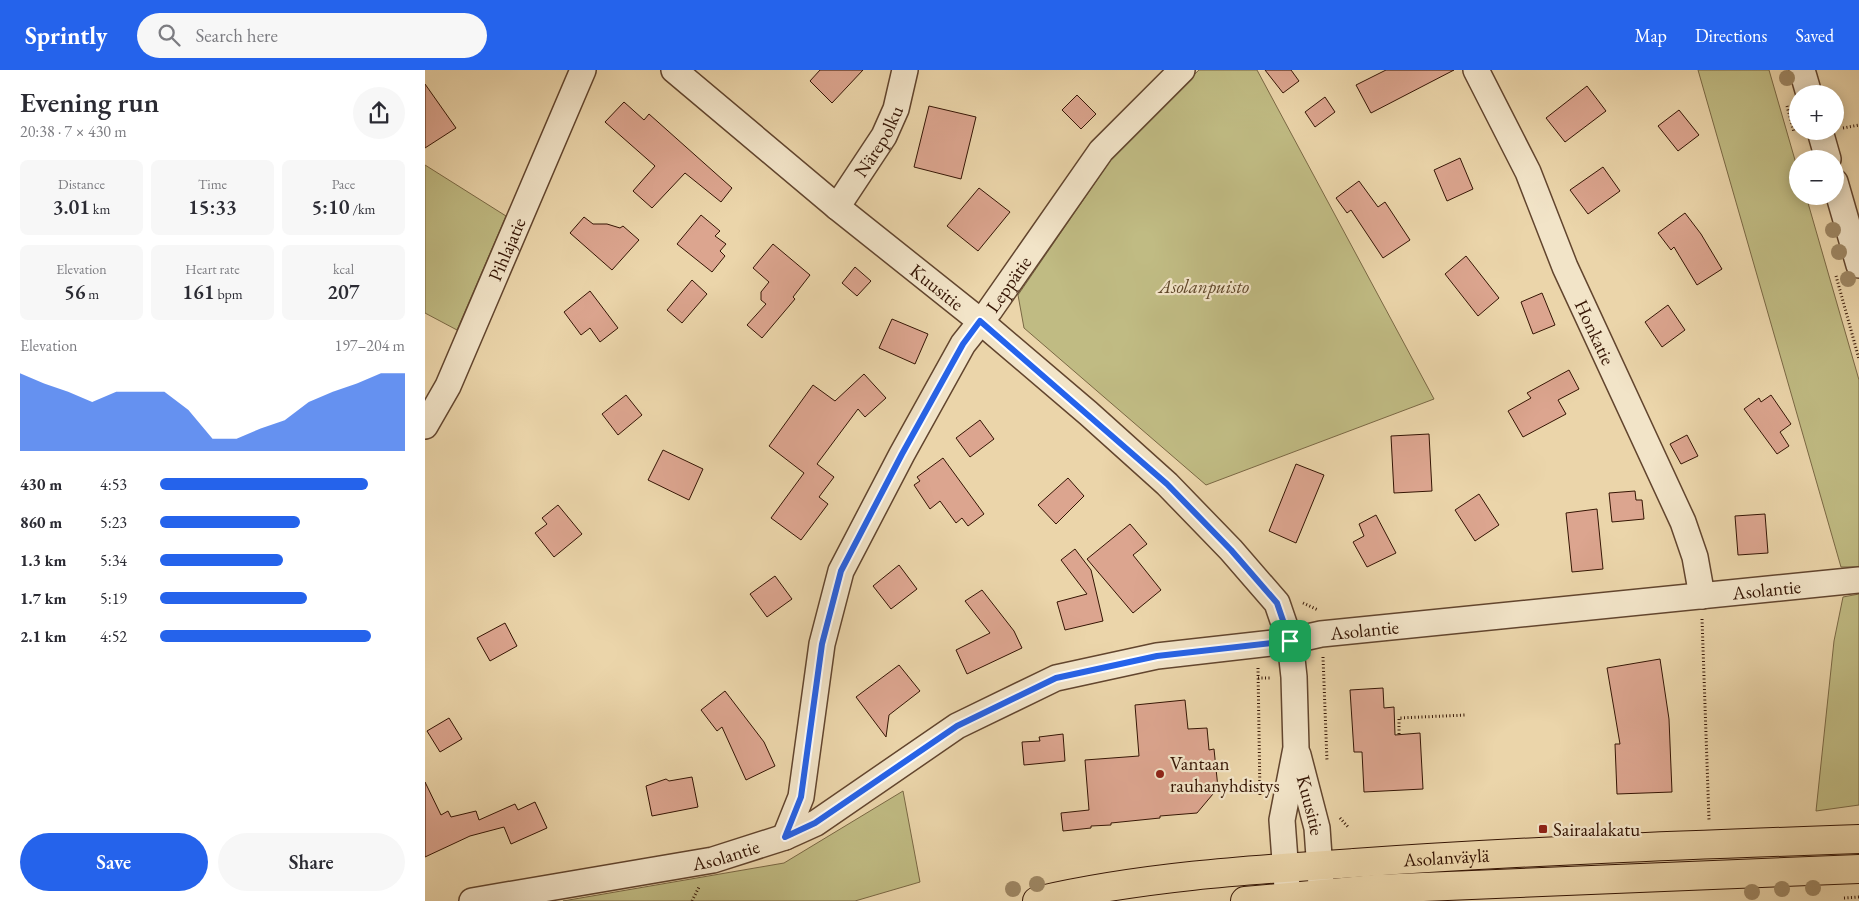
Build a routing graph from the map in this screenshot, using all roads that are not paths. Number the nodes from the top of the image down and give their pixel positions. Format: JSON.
{"nodes":[{"id":1,"x":583,"y":70,"type":"edge"},
{"id":2,"x":673,"y":70,"type":"edge"},
{"id":3,"x":905,"y":70,"type":"edge"},
{"id":4,"x":1182,"y":70,"type":"edge"},
{"id":5,"x":1476,"y":70,"type":"edge"},
{"id":6,"x":1802,"y":70,"type":"edge"},
{"id":7,"x":1806,"y":85,"type":"edge"},
{"id":8,"x":1842,"y":205,"type":"edge"},
{"id":9,"x":837,"y":207,"type":"junction"},
{"id":10,"x":1859,"y":265,"type":"edge"},
{"id":11,"x":980,"y":321,"type":"junction"},
{"id":12,"x":425,"y":426,"type":"edge"},
{"id":13,"x":1859,"y":580,"type":"edge"},
{"id":14,"x":1701,"y":596,"type":"junction"},
{"id":15,"x":1290,"y":641,"type":"junction"},
{"id":16,"x":1296,"y":748,"type":"junction"},
{"id":17,"x":785,"y":837,"type":"junction"},
{"id":18,"x":1859,"y":839,"type":"edge"},
{"id":19,"x":1319,"y":865,"type":"junction"},
{"id":20,"x":1284,"y":868,"type":"junction"},
{"id":21,"x":1859,"y":869,"type":"edge"},
{"id":22,"x":1322,"y":897,"type":"edge"},
{"id":23,"x":1288,"y":899,"type":"edge"},
{"id":24,"x":472,"y":901,"type":"edge"},
{"id":25,"x":1037,"y":901,"type":"edge"},
{"id":26,"x":1245,"y":901,"type":"edge"}],
"edges":[{"from":1,"to":12,"type":"street","name":"Pihlajatie"},
{"from":2,"to":9,"type":"street","name":"Kuusitie"},
{"from":3,"to":9,"type":"street","name":"Närepolku"},
{"from":4,"to":11,"type":"street","name":"Leppätie"},
{"from":5,"to":14,"type":"street","name":"Honkatie"},
{"from":6,"to":7,"type":"street"},
{"from":8,"to":10,"type":"street"},
{"from":9,"to":11,"type":"street","name":"Kuusitie"},
{"from":11,"to":15,"type":"street","name":"Kuusitie"},
{"from":11,"to":17,"type":"street","name":"Leppätie"},
{"from":13,"to":14,"type":"street","name":"Asolantie"},
{"from":14,"to":15,"type":"street","name":"Asolantie"},
{"from":15,"to":16,"type":"street","name":"Kuusitie"},
{"from":15,"to":17,"type":"street","name":"Asolantie"},
{"from":16,"to":19,"type":"street","name":"Kuusitie"},
{"from":16,"to":20,"type":"street","name":"Kuusitie"},
{"from":17,"to":24,"type":"street","name":"Asolantie"},
{"from":18,"to":19,"type":"main road","name":"Asolanväylä"},
{"from":19,"to":20,"type":"main road","name":"Asolanväylä"},
{"from":19,"to":22,"type":"street","name":"Kuusitie"},
{"from":20,"to":23,"type":"street","name":"Kuusitie"},
{"from":20,"to":25,"type":"main road","name":"Asolanväylä"},
{"from":21,"to":22,"type":"main road","name":"Asolanväylä"},
{"from":22,"to":23,"type":"main road","name":"Asolanväylä"},
{"from":23,"to":26,"type":"main road","name":"Asolanväylä"}]}
